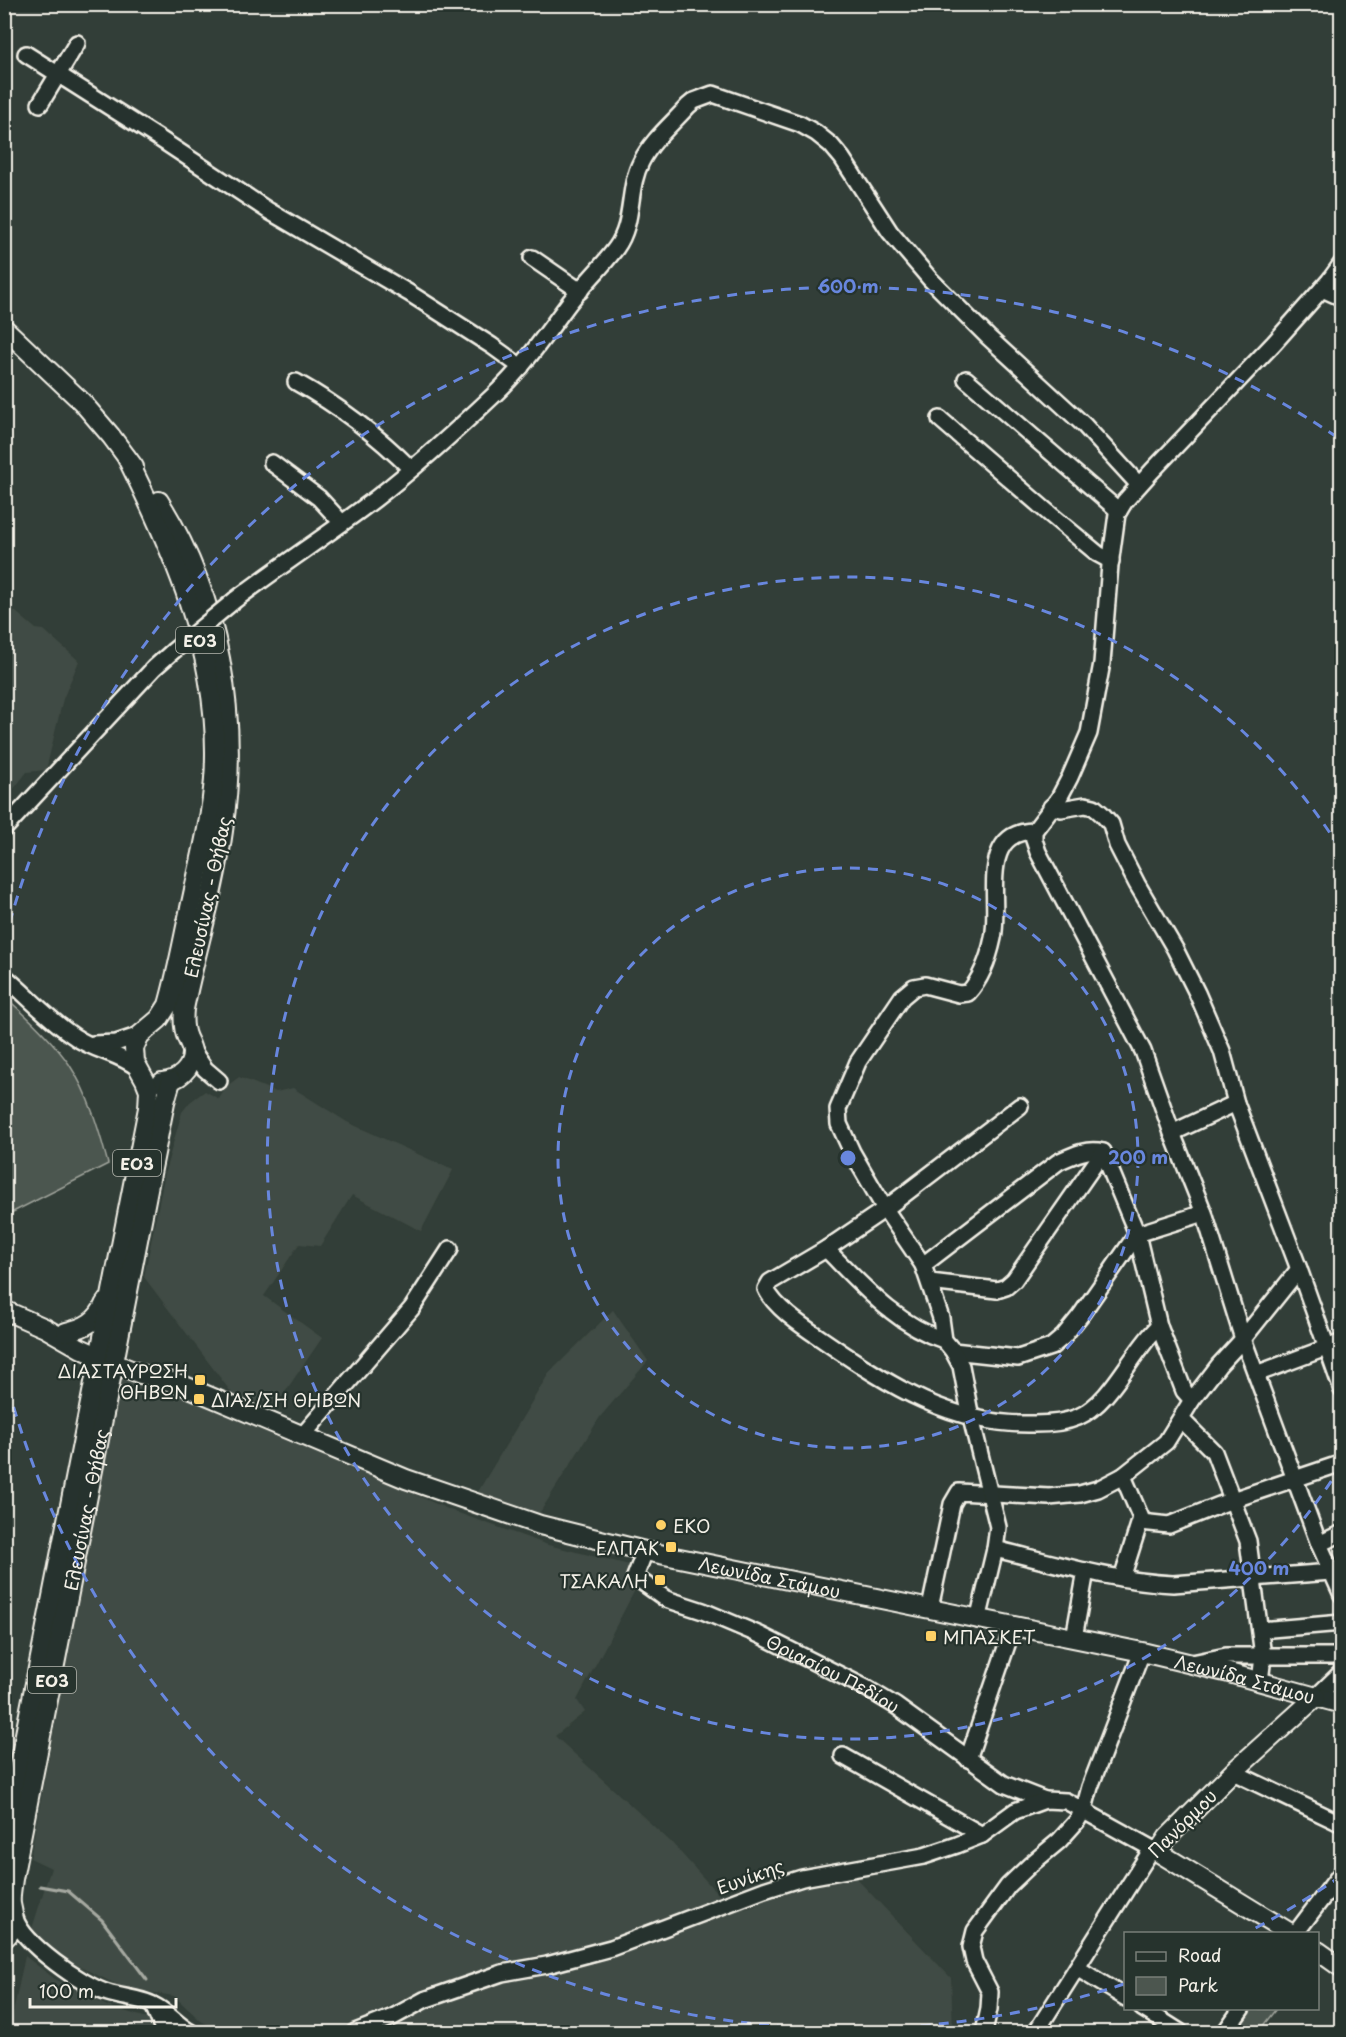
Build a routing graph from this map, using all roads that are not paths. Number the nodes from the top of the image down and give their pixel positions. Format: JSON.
{"nodes":[{"id":1,"x":76,"y":43,"type":"dead end"},
{"id":2,"x":26,"y":54,"type":"dead end"},
{"id":3,"x":58,"y":74,"type":"junction"},
{"id":4,"x":40,"y":104,"type":"dead end"},
{"id":5,"x":532,"y":258,"type":"dead end"},
{"id":6,"x":1341,"y":263,"type":"edge"},
{"id":7,"x":1322,"y":289,"type":"junction"},
{"id":8,"x":580,"y":291,"type":"junction"},
{"id":9,"x":1341,"y":298,"type":"edge"},
{"id":10,"x":4,"y":328,"type":"edge"},
{"id":11,"x":521,"y":367,"type":"junction"},
{"id":12,"x":966,"y":380,"type":"dead end"},
{"id":13,"x":296,"y":382,"type":"dead end"},
{"id":14,"x":940,"y":418,"type":"dead end"},
{"id":15,"x":127,"y":458,"type":"junction"},
{"id":16,"x":272,"y":464,"type":"dead end"},
{"id":17,"x":411,"y":469,"type":"junction"},
{"id":18,"x":1139,"y":486,"type":"junction"},
{"id":19,"x":1119,"y":511,"type":"junction"},
{"id":20,"x":342,"y":523,"type":"junction"},
{"id":21,"x":1111,"y":561,"type":"junction"},
{"id":22,"x":1051,"y":807,"type":"junction"},
{"id":23,"x":4,"y":829,"type":"edge"},
{"id":24,"x":1034,"y":831,"type":"junction"},
{"id":25,"x":4,"y":976,"type":"edge"},
{"id":26,"x":146,"y":1030,"type":"junction"},
{"id":27,"x":85,"y":1043,"type":"junction"},
{"id":28,"x":189,"y":1043,"type":"junction"},
{"id":29,"x":140,"y":1071,"type":"junction"},
{"id":30,"x":175,"y":1079,"type":"junction"},
{"id":31,"x":1236,"y":1103,"type":"junction"},
{"id":32,"x":1020,"y":1106,"type":"dead end"},
{"id":33,"x":1172,"y":1133,"type":"junction"},
{"id":34,"x":1103,"y":1152,"type":"junction"},
{"id":35,"x":885,"y":1209,"type":"junction"},
{"id":36,"x":1204,"y":1212,"type":"junction"},
{"id":37,"x":1137,"y":1234,"type":"junction"},
{"id":38,"x":450,"y":1249,"type":"dead end"},
{"id":39,"x":826,"y":1249,"type":"junction"},
{"id":40,"x":923,"y":1264,"type":"junction"},
{"id":41,"x":1299,"y":1269,"type":"junction"},
{"id":42,"x":114,"y":1281,"type":"junction"},
{"id":43,"x":930,"y":1282,"type":"junction"},
{"id":44,"x":4,"y":1310,"type":"edge"},
{"id":45,"x":1159,"y":1326,"type":"junction"},
{"id":46,"x":45,"y":1328,"type":"junction"},
{"id":47,"x":66,"y":1332,"type":"junction"},
{"id":48,"x":1243,"y":1339,"type":"junction"},
{"id":49,"x":1341,"y":1342,"type":"edge"},
{"id":50,"x":949,"y":1345,"type":"junction"},
{"id":51,"x":1326,"y":1348,"type":"junction"},
{"id":52,"x":107,"y":1354,"type":"junction"},
{"id":53,"x":1256,"y":1374,"type":"junction"},
{"id":54,"x":151,"y":1377,"type":"junction"},
{"id":55,"x":180,"y":1384,"type":"junction"},
{"id":56,"x":1341,"y":1390,"type":"edge"},
{"id":57,"x":1192,"y":1400,"type":"junction"},
{"id":58,"x":971,"y":1418,"type":"junction"},
{"id":59,"x":1181,"y":1419,"type":"junction"},
{"id":60,"x":100,"y":1430,"type":"junction"},
{"id":61,"x":303,"y":1435,"type":"junction"},
{"id":62,"x":1340,"y":1468,"type":"edge"},
{"id":63,"x":1123,"y":1476,"type":"junction"},
{"id":64,"x":1295,"y":1478,"type":"junction"},
{"id":65,"x":988,"y":1493,"type":"junction"},
{"id":66,"x":1232,"y":1500,"type":"junction"},
{"id":67,"x":1141,"y":1522,"type":"junction"},
{"id":68,"x":1341,"y":1533,"type":"edge"},
{"id":69,"x":1319,"y":1544,"type":"junction"},
{"id":70,"x":995,"y":1550,"type":"junction"},
{"id":71,"x":645,"y":1551,"type":"junction"},
{"id":72,"x":1086,"y":1571,"type":"junction"},
{"id":73,"x":1330,"y":1572,"type":"junction"},
{"id":74,"x":1251,"y":1577,"type":"junction"},
{"id":75,"x":1122,"y":1578,"type":"junction"},
{"id":76,"x":1341,"y":1595,"type":"edge"},
{"id":77,"x":930,"y":1608,"type":"junction"},
{"id":78,"x":978,"y":1620,"type":"junction"},
{"id":79,"x":1341,"y":1623,"type":"edge"},
{"id":80,"x":1013,"y":1628,"type":"junction"},
{"id":81,"x":1260,"y":1630,"type":"junction"},
{"id":82,"x":1074,"y":1638,"type":"junction"},
{"id":83,"x":1142,"y":1652,"type":"junction"},
{"id":84,"x":1263,"y":1656,"type":"junction"},
{"id":85,"x":1341,"y":1656,"type":"edge"},
{"id":86,"x":1190,"y":1664,"type":"junction"},
{"id":87,"x":1341,"y":1672,"type":"edge"},
{"id":88,"x":1260,"y":1682,"type":"junction"},
{"id":89,"x":1316,"y":1697,"type":"junction"},
{"id":90,"x":1341,"y":1704,"type":"edge"},
{"id":91,"x":843,"y":1756,"type":"dead end"},
{"id":92,"x":968,"y":1759,"type":"junction"},
{"id":93,"x":1233,"y":1772,"type":"junction"},
{"id":94,"x":1045,"y":1800,"type":"junction"},
{"id":95,"x":1084,"y":1809,"type":"junction"},
{"id":96,"x":1341,"y":1824,"type":"edge"},
{"id":97,"x":982,"y":1835,"type":"junction"},
{"id":98,"x":4,"y":1841,"type":"edge"},
{"id":99,"x":1157,"y":1849,"type":"junction"},
{"id":100,"x":1341,"y":1872,"type":"edge"},
{"id":101,"x":10,"y":1907,"type":"edge"},
{"id":102,"x":1299,"y":1932,"type":"edge"},
{"id":103,"x":4,"y":1940,"type":"edge"},
{"id":104,"x":1319,"y":1941,"type":"edge"},
{"id":105,"x":1319,"y":1952,"type":"edge"},
{"id":106,"x":48,"y":1956,"type":"junction"},
{"id":107,"x":1341,"y":1957,"type":"edge"},
{"id":108,"x":1077,"y":1968,"type":"junction"},
{"id":109,"x":1341,"y":1968,"type":"edge"},
{"id":110,"x":1124,"y":1997,"type":"edge"},
{"id":111,"x":153,"y":2005,"type":"junction"},
{"id":112,"x":1145,"y":2010,"type":"edge"},
{"id":113,"x":1241,"y":2010,"type":"edge"},
{"id":114,"x":164,"y":2032,"type":"edge"},
{"id":115,"x":190,"y":2032,"type":"edge"},
{"id":116,"x":355,"y":2032,"type":"edge"},
{"id":117,"x":984,"y":2032,"type":"edge"},
{"id":118,"x":1036,"y":2032,"type":"edge"},
{"id":119,"x":1180,"y":2032,"type":"edge"},
{"id":120,"x":1225,"y":2032,"type":"edge"}],
"edges":[{"from":1,"to":3,"type":"street"},
{"from":2,"to":3,"type":"street"},
{"from":3,"to":4,"type":"street"},
{"from":3,"to":11,"type":"street"},
{"from":5,"to":8,"type":"street"},
{"from":6,"to":7,"type":"street"},
{"from":7,"to":9,"type":"street"},
{"from":7,"to":18,"type":"street"},
{"from":8,"to":11,"type":"street"},
{"from":8,"to":18,"type":"street"},
{"from":10,"to":15,"type":"main road","name":"Ελευσίνας - Θήβας","number":"ΕΟ3"},
{"from":11,"to":17,"type":"street"},
{"from":12,"to":19,"type":"street"},
{"from":13,"to":17,"type":"street"},
{"from":14,"to":21,"type":"street"},
{"from":15,"to":26,"type":"main road","name":"Ελευσίνας - Θήβας","number":"ΕΟ3"},
{"from":15,"to":28,"type":"main road","name":"Ελευσίνας - Θήβας","number":"ΕΟ3"},
{"from":16,"to":20,"type":"street"},
{"from":17,"to":20,"type":"street"},
{"from":18,"to":19,"type":"street"},
{"from":19,"to":21,"type":"street"},
{"from":20,"to":23,"type":"street","bridge":true},
{"from":21,"to":22,"type":"street"},
{"from":22,"to":24,"type":"street"},
{"from":22,"to":31,"type":"street"},
{"from":24,"to":33,"type":"street"},
{"from":24,"to":35,"type":"street"},
{"from":25,"to":27,"type":"street"},
{"from":26,"to":27,"type":"street"},
{"from":26,"to":28,"type":"main road"},
{"from":26,"to":29,"type":"main road","name":"Ελευσίνας - Θήβας","number":"ΕΟ3"},
{"from":27,"to":29,"type":"street"},
{"from":28,"to":30,"type":"main road","name":"Ελευσίνας - Θήβας","number":"ΕΟ3"},
{"from":28,"to":30,"type":"street"},
{"from":29,"to":30,"type":"main road"},
{"from":29,"to":42,"type":"main road","name":"Ελευσίνας - Θήβας","number":"ΕΟ3"},
{"from":30,"to":52,"type":"main road","name":"Ελευσίνας - Θήβας","number":"ΕΟ3"},
{"from":31,"to":33,"type":"street"},
{"from":31,"to":41,"type":"street"},
{"from":32,"to":35,"type":"street"},
{"from":33,"to":36,"type":"street"},
{"from":34,"to":37,"type":"street"},
{"from":34,"to":40,"type":"street"},
{"from":34,"to":43,"type":"street"},
{"from":35,"to":39,"type":"street"},
{"from":35,"to":40,"type":"street"},
{"from":36,"to":37,"type":"street"},
{"from":36,"to":48,"type":"street"},
{"from":37,"to":45,"type":"street"},
{"from":37,"to":50,"type":"street"},
{"from":38,"to":61,"type":"street"},
{"from":39,"to":50,"type":"street"},
{"from":39,"to":58,"type":"street"},
{"from":40,"to":43,"type":"street"},
{"from":41,"to":48,"type":"street"},
{"from":41,"to":51,"type":"street"},
{"from":42,"to":47,"type":"main road","number":"ΕΟ3"},
{"from":42,"to":52,"type":"main road","name":"Ελευσίνας - Θήβας","number":"ΕΟ3"},
{"from":43,"to":50,"type":"street"},
{"from":44,"to":46,"type":"main road"},
{"from":45,"to":57,"type":"street"},
{"from":45,"to":58,"type":"street"},
{"from":46,"to":47,"type":"main road"},
{"from":46,"to":52,"type":"main road"},
{"from":47,"to":52,"type":"main road"},
{"from":48,"to":53,"type":"street"},
{"from":48,"to":57,"type":"street"},
{"from":49,"to":51,"type":"street"},
{"from":50,"to":58,"type":"street"},
{"from":51,"to":53,"type":"street"},
{"from":51,"to":56,"type":"street"},
{"from":52,"to":54,"type":"main road","name":"Λεωνίδα Στάμου"},
{"from":52,"to":55,"type":"main road","name":"Λεωνίδα Στάμου"},
{"from":52,"to":60,"type":"main road","name":"Ελευσίνας - Θήβας","number":"ΕΟ3"},
{"from":52,"to":98,"type":"main road","name":"Ελευσίνας - Θήβας","number":"ΕΟ3"},
{"from":53,"to":64,"type":"street"},
{"from":54,"to":55,"type":"main road","name":"Λεωνίδα Στάμου"},
{"from":54,"to":60,"type":"main road","number":"ΕΟ3"},
{"from":55,"to":61,"type":"main road","name":"Λεωνίδα Στάμου"},
{"from":57,"to":59,"type":"street"},
{"from":58,"to":65,"type":"street"},
{"from":59,"to":63,"type":"street"},
{"from":59,"to":66,"type":"street"},
{"from":60,"to":101,"type":"main road","name":"Ελευσίνας - Θήβας","number":"ΕΟ3"},
{"from":61,"to":71,"type":"main road","name":"Λεωνίδα Στάμου"},
{"from":62,"to":64,"type":"street"},
{"from":63,"to":65,"type":"street"},
{"from":63,"to":67,"type":"street"},
{"from":64,"to":66,"type":"street"},
{"from":64,"to":69,"type":"street"},
{"from":65,"to":70,"type":"street"},
{"from":65,"to":77,"type":"street"},
{"from":66,"to":67,"type":"street"},
{"from":66,"to":74,"type":"street"},
{"from":67,"to":75,"type":"street"},
{"from":68,"to":69,"type":"street"},
{"from":69,"to":73,"type":"street"},
{"from":70,"to":72,"type":"street"},
{"from":70,"to":78,"type":"street"},
{"from":71,"to":77,"type":"main road","name":"Λεωνίδα Στάμου"},
{"from":71,"to":92,"type":"street","name":"Θριασίου Πεδίου"},
{"from":72,"to":75,"type":"street"},
{"from":72,"to":82,"type":"street"},
{"from":73,"to":74,"type":"street"},
{"from":73,"to":76,"type":"street"},
{"from":74,"to":75,"type":"street"},
{"from":74,"to":81,"type":"street"},
{"from":77,"to":78,"type":"main road","name":"Λεωνίδα Στάμου"},
{"from":78,"to":80,"type":"main road","name":"Λεωνίδα Στάμου"},
{"from":79,"to":81,"type":"street"},
{"from":80,"to":82,"type":"main road","name":"Λεωνίδα Στάμου"},
{"from":80,"to":92,"type":"street"},
{"from":81,"to":84,"type":"street"},
{"from":82,"to":83,"type":"main road","name":"Λεωνίδα Στάμου"},
{"from":83,"to":86,"type":"main road","name":"Λεωνίδα Στάμου"},
{"from":83,"to":95,"type":"street"},
{"from":84,"to":85,"type":"street"},
{"from":84,"to":86,"type":"street"},
{"from":84,"to":88,"type":"street"},
{"from":86,"to":88,"type":"main road","name":"Λεωνίδα Στάμου"},
{"from":87,"to":89,"type":"street"},
{"from":88,"to":89,"type":"main road","name":"Λεωνίδα Στάμου"},
{"from":89,"to":90,"type":"main road","name":"Λεωνίδα Στάμου"},
{"from":89,"to":93,"type":"main road","name":"Πανόρμου"},
{"from":91,"to":97,"type":"street"},
{"from":92,"to":94,"type":"street","name":"Θριασίου Πεδίου"},
{"from":93,"to":96,"type":"street"},
{"from":93,"to":99,"type":"main road","name":"Πανόρμου"},
{"from":94,"to":95,"type":"street","name":"Ευνίκης"},
{"from":94,"to":97,"type":"street","name":"Ευνίκης"},
{"from":95,"to":99,"type":"street","name":"Ευνίκης"},
{"from":95,"to":117,"type":"street"},
{"from":97,"to":116,"type":"street","name":"Ευνίκης"},
{"from":99,"to":102,"type":"main road"},
{"from":99,"to":108,"type":"street","name":"Πανόρμου"},
{"from":100,"to":102,"type":"street"},
{"from":101,"to":103,"type":"main road","name":"Ελευσίνας - Θήβας","number":"ΕΟ3"},
{"from":101,"to":106,"type":"street"},
{"from":103,"to":106,"type":"street"},
{"from":104,"to":107,"type":"main road"},
{"from":105,"to":109,"type":"main road"},
{"from":106,"to":111,"type":"street"},
{"from":108,"to":110,"type":"street"},
{"from":108,"to":118,"type":"street","name":"Πανόρμου"},
{"from":111,"to":114,"type":"street"},
{"from":111,"to":115,"type":"street"},
{"from":112,"to":119,"type":"street"},
{"from":113,"to":120,"type":"street"}]}
